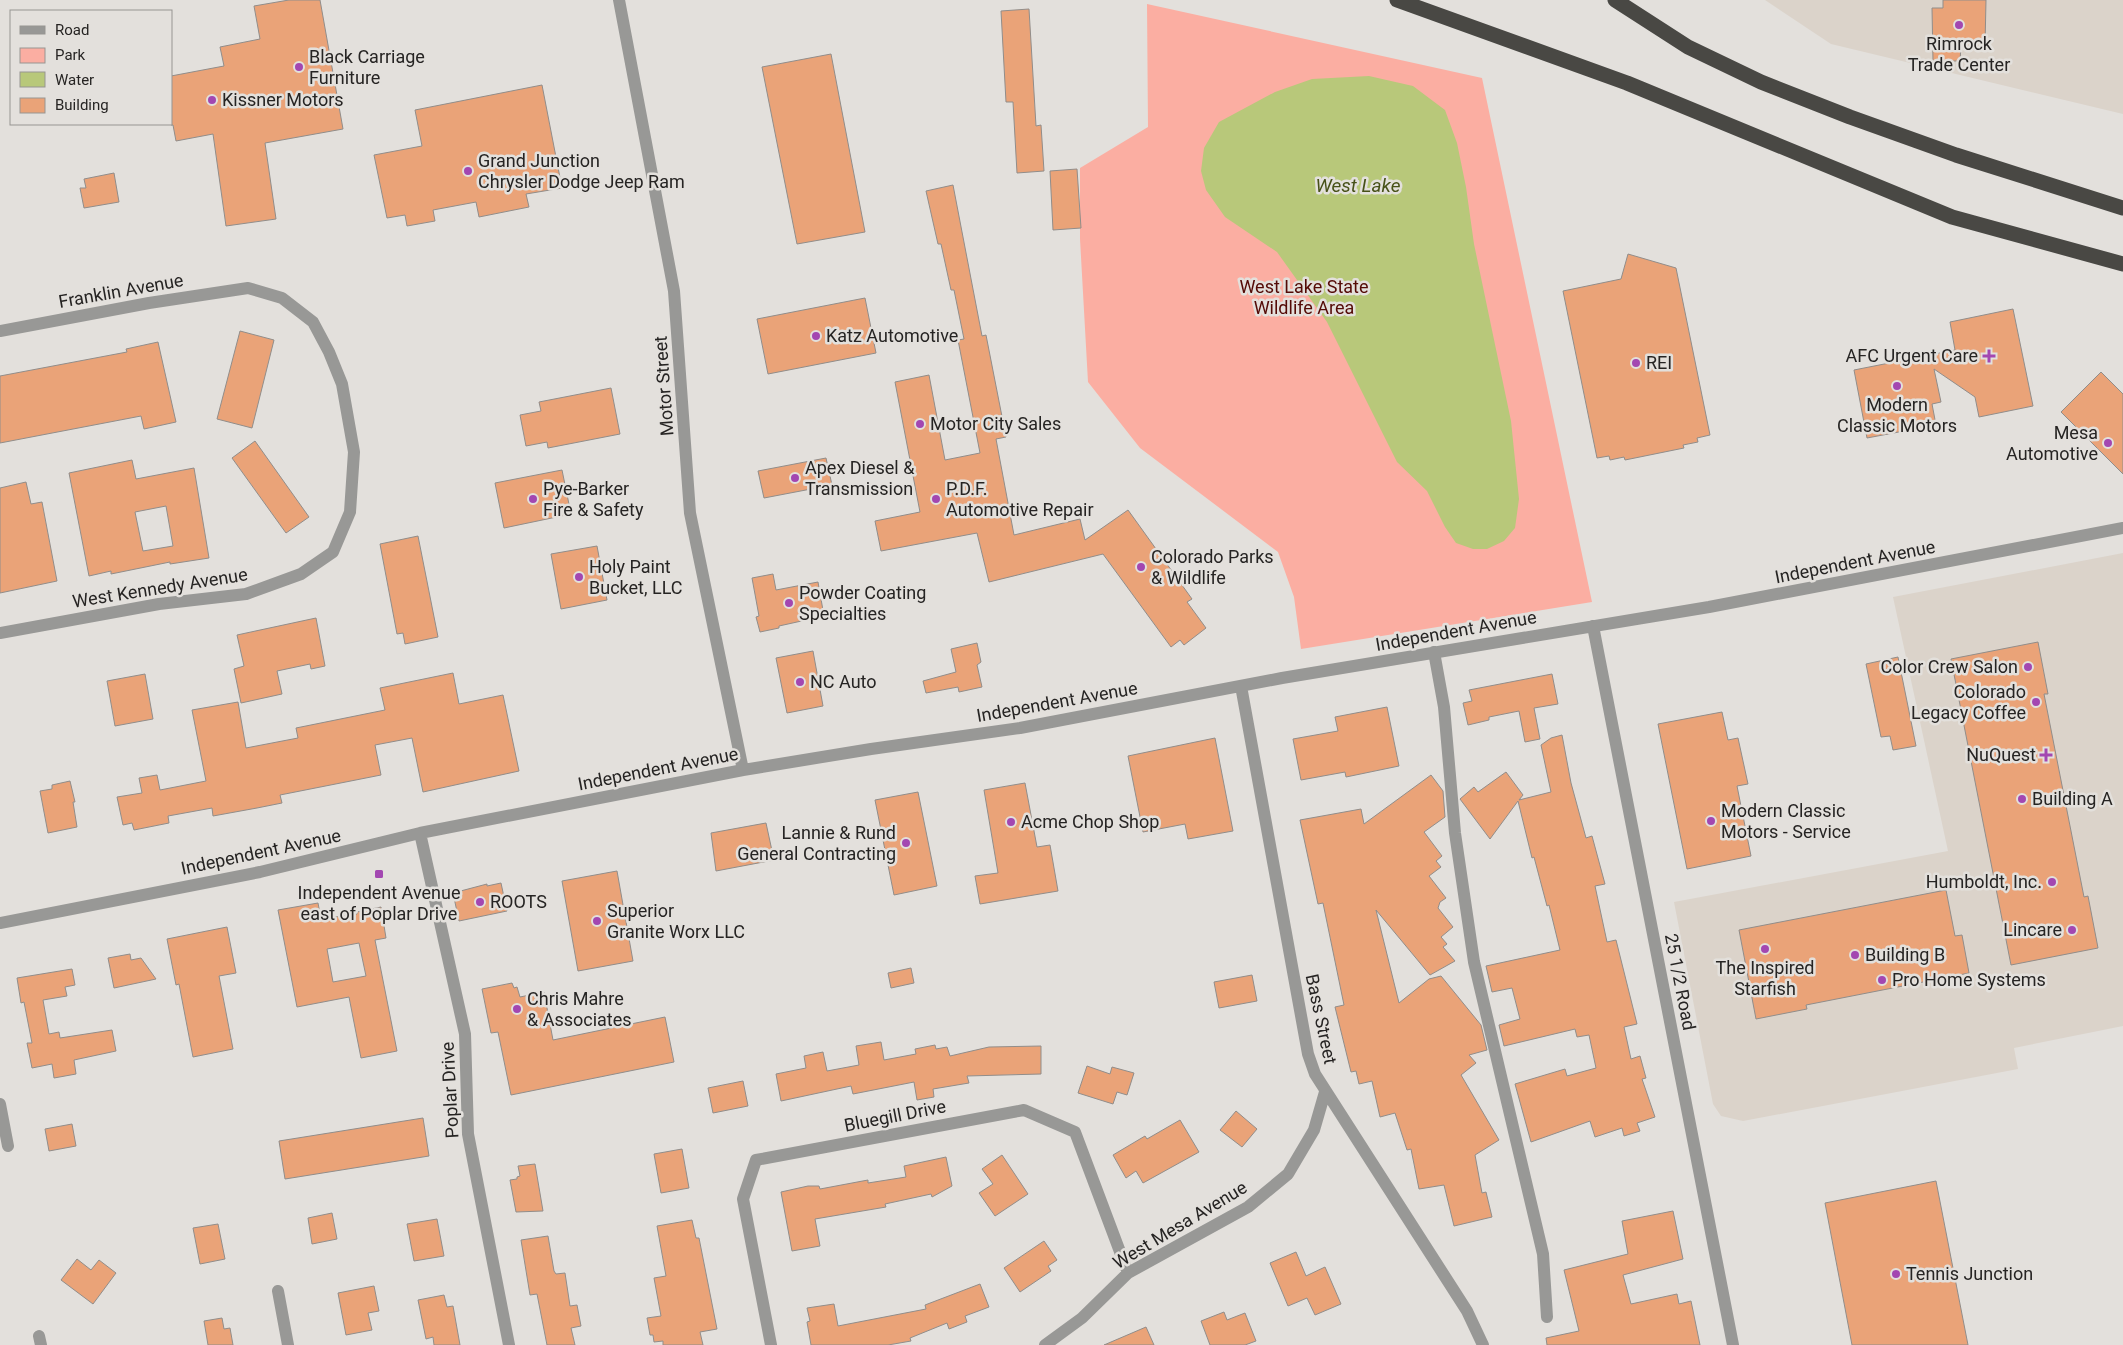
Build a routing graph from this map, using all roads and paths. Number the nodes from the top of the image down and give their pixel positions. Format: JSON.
{"nodes":[{"id":1,"x":619,"y":0,"type":"edge"},
{"id":2,"x":1397,"y":0,"type":"edge"},
{"id":3,"x":1614,"y":0,"type":"edge"},
{"id":4,"x":2123,"y":208,"type":"edge"},
{"id":5,"x":2123,"y":264,"type":"edge"},
{"id":6,"x":248,"y":288,"type":"joint"},
{"id":7,"x":0,"y":331,"type":"edge"},
{"id":8,"x":2123,"y":528,"type":"edge"},
{"id":9,"x":1593,"y":626,"type":"junction"},
{"id":10,"x":0,"y":633,"type":"edge"},
{"id":11,"x":1434,"y":652,"type":"junction"},
{"id":12,"x":1241,"y":686,"type":"junction"},
{"id":13,"x":743,"y":770,"type":"junction"},
{"id":14,"x":420,"y":834,"type":"junction"},
{"id":15,"x":0,"y":923,"type":"edge"},
{"id":16,"x":1325,"y":1092,"type":"junction"},
{"id":17,"x":0,"y":1104,"type":"edge"},
{"id":18,"x":8,"y":1146,"type":"dead end"},
{"id":19,"x":1128,"y":1273,"type":"junction"},
{"id":20,"x":278,"y":1291,"type":"dead end"},
{"id":21,"x":1547,"y":1317,"type":"dead end"},
{"id":22,"x":288,"y":1345,"type":"edge"},
{"id":23,"x":509,"y":1345,"type":"edge"},
{"id":24,"x":771,"y":1345,"type":"edge"},
{"id":25,"x":1045,"y":1345,"type":"edge"},
{"id":26,"x":1483,"y":1345,"type":"edge"},
{"id":27,"x":1733,"y":1345,"type":"edge"}],
"edges":[{"from":1,"to":13,"type":"street","name":"Motor Street"},
{"from":2,"to":5,"type":"highway"},
{"from":3,"to":4,"type":"highway"},
{"from":6,"to":7,"type":"street","name":"Franklin Avenue"},
{"from":6,"to":10,"type":"street","name":"West Kennedy Avenue"},
{"from":8,"to":9,"type":"street","name":"Independent Avenue"},
{"from":9,"to":11,"type":"street","name":"Independent Avenue"},
{"from":9,"to":27,"type":"street","name":"25 1/2 Road"},
{"from":11,"to":12,"type":"street","name":"Independent Avenue"},
{"from":11,"to":21,"type":"street"},
{"from":12,"to":13,"type":"street","name":"Independent Avenue"},
{"from":12,"to":16,"type":"street","name":"Bass Street"},
{"from":13,"to":14,"type":"street","name":"Independent Avenue"},
{"from":14,"to":15,"type":"street","name":"Independent Avenue"},
{"from":14,"to":23,"type":"street","name":"Poplar Drive"},
{"from":16,"to":19,"type":"street","name":"West Mesa Avenue"},
{"from":16,"to":26,"type":"street","name":"Bass Street"},
{"from":17,"to":18,"type":"street"},
{"from":19,"to":24,"type":"street","name":"Bluegill Drive"},
{"from":19,"to":25,"type":"street","name":"West Mesa Avenue"},
{"from":20,"to":22,"type":"street"}]}
